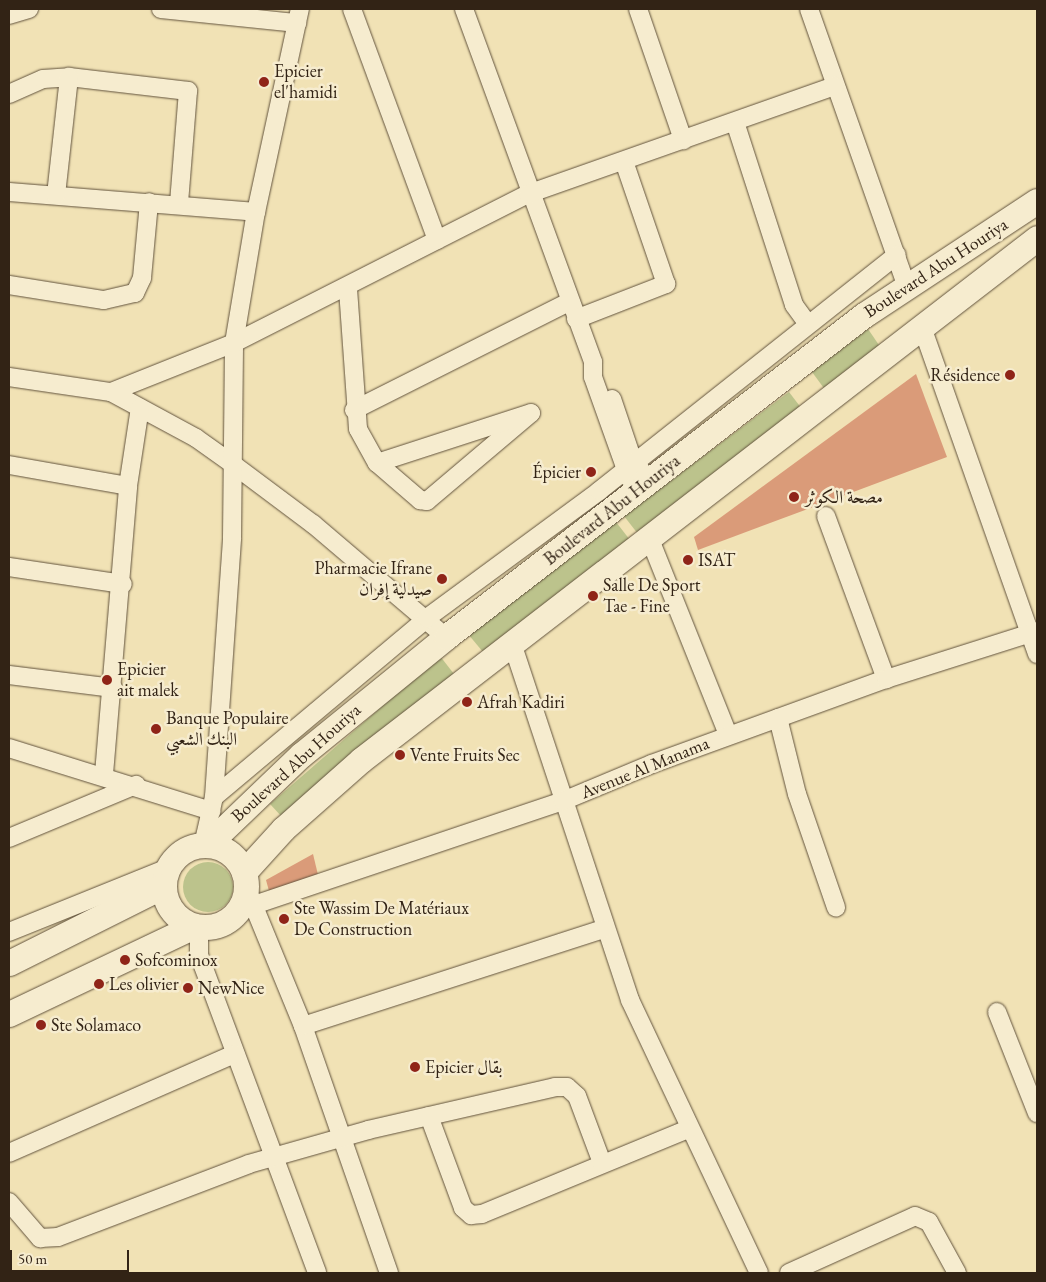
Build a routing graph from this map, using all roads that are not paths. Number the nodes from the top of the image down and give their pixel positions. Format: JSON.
{"nodes":[{"id":1,"x":29,"y":9,"type":"edge"},
{"id":2,"x":160,"y":9,"type":"edge"},
{"id":3,"x":352,"y":9,"type":"edge"},
{"id":4,"x":464,"y":9,"type":"edge"},
{"id":5,"x":638,"y":9,"type":"edge"},
{"id":6,"x":809,"y":9,"type":"edge"},
{"id":7,"x":9,"y":15,"type":"edge"},
{"id":8,"x":298,"y":16,"type":"edge"},
{"id":9,"x":69,"y":77,"type":"junction"},
{"id":10,"x":835,"y":86,"type":"junction"},
{"id":11,"x":9,"y":94,"type":"edge"},
{"id":12,"x":735,"y":122,"type":"junction"},
{"id":13,"x":683,"y":140,"type":"junction"},
{"id":14,"x":624,"y":161,"type":"junction"},
{"id":15,"x":9,"y":192,"type":"edge"},
{"id":16,"x":528,"y":194,"type":"junction"},
{"id":17,"x":56,"y":195,"type":"junction"},
{"id":18,"x":1037,"y":201,"type":"edge"},
{"id":19,"x":149,"y":202,"type":"junction"},
{"id":20,"x":179,"y":204,"type":"junction"},
{"id":21,"x":256,"y":212,"type":"junction"},
{"id":22,"x":1037,"y":238,"type":"edge"},
{"id":23,"x":437,"y":240,"type":"junction"},
{"id":24,"x":897,"y":256,"type":"junction"},
{"id":25,"x":9,"y":285,"type":"edge"},
{"id":26,"x":907,"y":286,"type":"junction"},
{"id":27,"x":348,"y":289,"type":"junction"},
{"id":28,"x":569,"y":302,"type":"junction"},
{"id":29,"x":576,"y":319,"type":"junction"},
{"id":30,"x":807,"y":323,"type":"junction"},
{"id":31,"x":922,"y":327,"type":"junction"},
{"id":32,"x":234,"y":343,"type":"junction"},
{"id":33,"x":9,"y":377,"type":"edge"},
{"id":34,"x":111,"y":392,"type":"junction"},
{"id":35,"x":140,"y":408,"type":"junction"},
{"id":36,"x":354,"y":410,"type":"junction"},
{"id":37,"x":377,"y":463,"type":"junction"},
{"id":38,"x":9,"y":465,"type":"edge"},
{"id":39,"x":234,"y":465,"type":"junction"},
{"id":40,"x":628,"y":466,"type":"junction"},
{"id":41,"x":644,"y":485,"type":"junction"},
{"id":42,"x":128,"y":486,"type":"junction"},
{"id":43,"x":826,"y":516,"type":"dead end"},
{"id":44,"x":650,"y":537,"type":"junction"},
{"id":45,"x":9,"y":567,"type":"edge"},
{"id":46,"x":123,"y":584,"type":"junction"},
{"id":47,"x":427,"y":618,"type":"junction"},
{"id":48,"x":1034,"y":633,"type":"edge"},
{"id":49,"x":446,"y":637,"type":"junction"},
{"id":50,"x":512,"y":643,"type":"junction"},
{"id":51,"x":1037,"y":654,"type":"edge"},
{"id":52,"x":9,"y":674,"type":"edge"},
{"id":53,"x":886,"y":679,"type":"junction"},
{"id":54,"x":113,"y":688,"type":"junction"},
{"id":55,"x":778,"y":718,"type":"junction"},
{"id":56,"x":728,"y":735,"type":"junction"},
{"id":57,"x":9,"y":748,"type":"edge"},
{"id":58,"x":104,"y":774,"type":"junction"},
{"id":59,"x":136,"y":785,"type":"junction"},
{"id":60,"x":563,"y":801,"type":"junction"},
{"id":61,"x":213,"y":804,"type":"junction"},
{"id":62,"x":9,"y":838,"type":"edge"},
{"id":63,"x":205,"y":845,"type":"junction"},
{"id":64,"x":166,"y":877,"type":"junction"},
{"id":65,"x":248,"y":888,"type":"junction"},
{"id":66,"x":836,"y":908,"type":"dead end"},
{"id":67,"x":196,"y":926,"type":"junction"},
{"id":68,"x":604,"y":929,"type":"junction"},
{"id":69,"x":9,"y":932,"type":"edge"},
{"id":70,"x":9,"y":964,"type":"edge"},
{"id":71,"x":997,"y":1012,"type":"dead end"},
{"id":72,"x":9,"y":1014,"type":"edge"},
{"id":73,"x":303,"y":1026,"type":"junction"},
{"id":74,"x":235,"y":1054,"type":"junction"},
{"id":75,"x":1037,"y":1113,"type":"edge"},
{"id":76,"x":429,"y":1116,"type":"junction"},
{"id":77,"x":688,"y":1129,"type":"junction"},
{"id":78,"x":343,"y":1137,"type":"junction"},
{"id":79,"x":9,"y":1153,"type":"edge"},
{"id":80,"x":276,"y":1159,"type":"junction"},
{"id":81,"x":602,"y":1163,"type":"junction"},
{"id":82,"x":9,"y":1202,"type":"edge"},
{"id":83,"x":317,"y":1273,"type":"edge"},
{"id":84,"x":389,"y":1273,"type":"edge"},
{"id":85,"x":759,"y":1273,"type":"edge"},
{"id":86,"x":789,"y":1273,"type":"edge"},
{"id":87,"x":956,"y":1273,"type":"edge"}],
"edges":[{"from":1,"to":7,"type":"street"},
{"from":2,"to":8,"type":"street"},
{"from":3,"to":23,"type":"street"},
{"from":4,"to":16,"type":"street"},
{"from":5,"to":13,"type":"street"},
{"from":6,"to":10,"type":"street"},
{"from":8,"to":21,"type":"street"},
{"from":9,"to":11,"type":"street"},
{"from":9,"to":17,"type":"street"},
{"from":9,"to":20,"type":"street"},
{"from":10,"to":12,"type":"street"},
{"from":10,"to":24,"type":"street"},
{"from":12,"to":13,"type":"street"},
{"from":12,"to":30,"type":"street"},
{"from":13,"to":14,"type":"street"},
{"from":14,"to":16,"type":"street"},
{"from":14,"to":29,"type":"street"},
{"from":15,"to":17,"type":"street"},
{"from":16,"to":23,"type":"street"},
{"from":16,"to":28,"type":"street"},
{"from":17,"to":19,"type":"street"},
{"from":18,"to":26,"type":"main road","name":"Boulevard Abu Houriya"},
{"from":19,"to":20,"type":"street"},
{"from":19,"to":25,"type":"street"},
{"from":20,"to":21,"type":"street"},
{"from":21,"to":32,"type":"street"},
{"from":22,"to":31,"type":"main road","name":"Boulevard Abu Houriya"},
{"from":23,"to":27,"type":"street"},
{"from":24,"to":26,"type":"street"},
{"from":24,"to":30,"type":"street"},
{"from":26,"to":41,"type":"main road","name":"Boulevard Abu Houriya"},
{"from":27,"to":32,"type":"street"},
{"from":27,"to":36,"type":"street"},
{"from":28,"to":29,"type":"street"},
{"from":28,"to":36,"type":"street"},
{"from":29,"to":40,"type":"street"},
{"from":30,"to":40,"type":"street"},
{"from":31,"to":44,"type":"main road","name":"Boulevard Abu Houriya"},
{"from":31,"to":48,"type":"street"},
{"from":32,"to":34,"type":"street"},
{"from":32,"to":39,"type":"street"},
{"from":33,"to":34,"type":"street"},
{"from":34,"to":35,"type":"street"},
{"from":35,"to":39,"type":"street"},
{"from":35,"to":42,"type":"street"},
{"from":36,"to":37,"type":"street"},
{"from":37,"to":37,"type":"street"},
{"from":38,"to":42,"type":"street"},
{"from":39,"to":47,"type":"street"},
{"from":39,"to":61,"type":"street"},
{"from":40,"to":41,"type":"street"},
{"from":40,"to":47,"type":"street"},
{"from":41,"to":49,"type":"main road","name":"Boulevard Abu Houriya"},
{"from":42,"to":46,"type":"street"},
{"from":43,"to":53,"type":"street"},
{"from":44,"to":50,"type":"main road","name":"Boulevard Abu Houriya"},
{"from":44,"to":56,"type":"street"},
{"from":45,"to":46,"type":"street"},
{"from":46,"to":54,"type":"street"},
{"from":47,"to":49,"type":"street"},
{"from":47,"to":61,"type":"street"},
{"from":48,"to":51,"type":"street"},
{"from":48,"to":53,"type":"street","name":"Avenue Al Manama"},
{"from":49,"to":63,"type":"main road","name":"Boulevard Abu Houriya"},
{"from":50,"to":60,"type":"street"},
{"from":50,"to":65,"type":"main road","name":"Boulevard Abu Houriya"},
{"from":52,"to":54,"type":"street"},
{"from":53,"to":55,"type":"street","name":"Avenue Al Manama"},
{"from":54,"to":58,"type":"street"},
{"from":55,"to":56,"type":"street","name":"Avenue Al Manama"},
{"from":55,"to":66,"type":"street"},
{"from":56,"to":60,"type":"street","name":"Avenue Al Manama"},
{"from":57,"to":58,"type":"street"},
{"from":58,"to":59,"type":"street"},
{"from":59,"to":61,"type":"street"},
{"from":59,"to":62,"type":"street"},
{"from":60,"to":65,"type":"street","name":"Avenue Al Manama"},
{"from":60,"to":68,"type":"street"},
{"from":61,"to":63,"type":"street"},
{"from":63,"to":64,"type":"main road"},
{"from":63,"to":65,"type":"main road"},
{"from":64,"to":67,"type":"main road"},
{"from":64,"to":69,"type":"street"},
{"from":64,"to":70,"type":"main road"},
{"from":65,"to":67,"type":"main road"},
{"from":65,"to":73,"type":"street"},
{"from":67,"to":72,"type":"main road"},
{"from":67,"to":74,"type":"street"},
{"from":68,"to":73,"type":"street"},
{"from":68,"to":77,"type":"street"},
{"from":71,"to":75,"type":"street"},
{"from":73,"to":78,"type":"street"},
{"from":74,"to":79,"type":"street"},
{"from":74,"to":80,"type":"street"},
{"from":76,"to":78,"type":"street"},
{"from":76,"to":81,"type":"street"},
{"from":76,"to":81,"type":"street"},
{"from":77,"to":81,"type":"street"},
{"from":77,"to":85,"type":"street"},
{"from":78,"to":80,"type":"street"},
{"from":78,"to":84,"type":"street"},
{"from":80,"to":82,"type":"street"},
{"from":80,"to":83,"type":"street"},
{"from":86,"to":87,"type":"street"}]}
